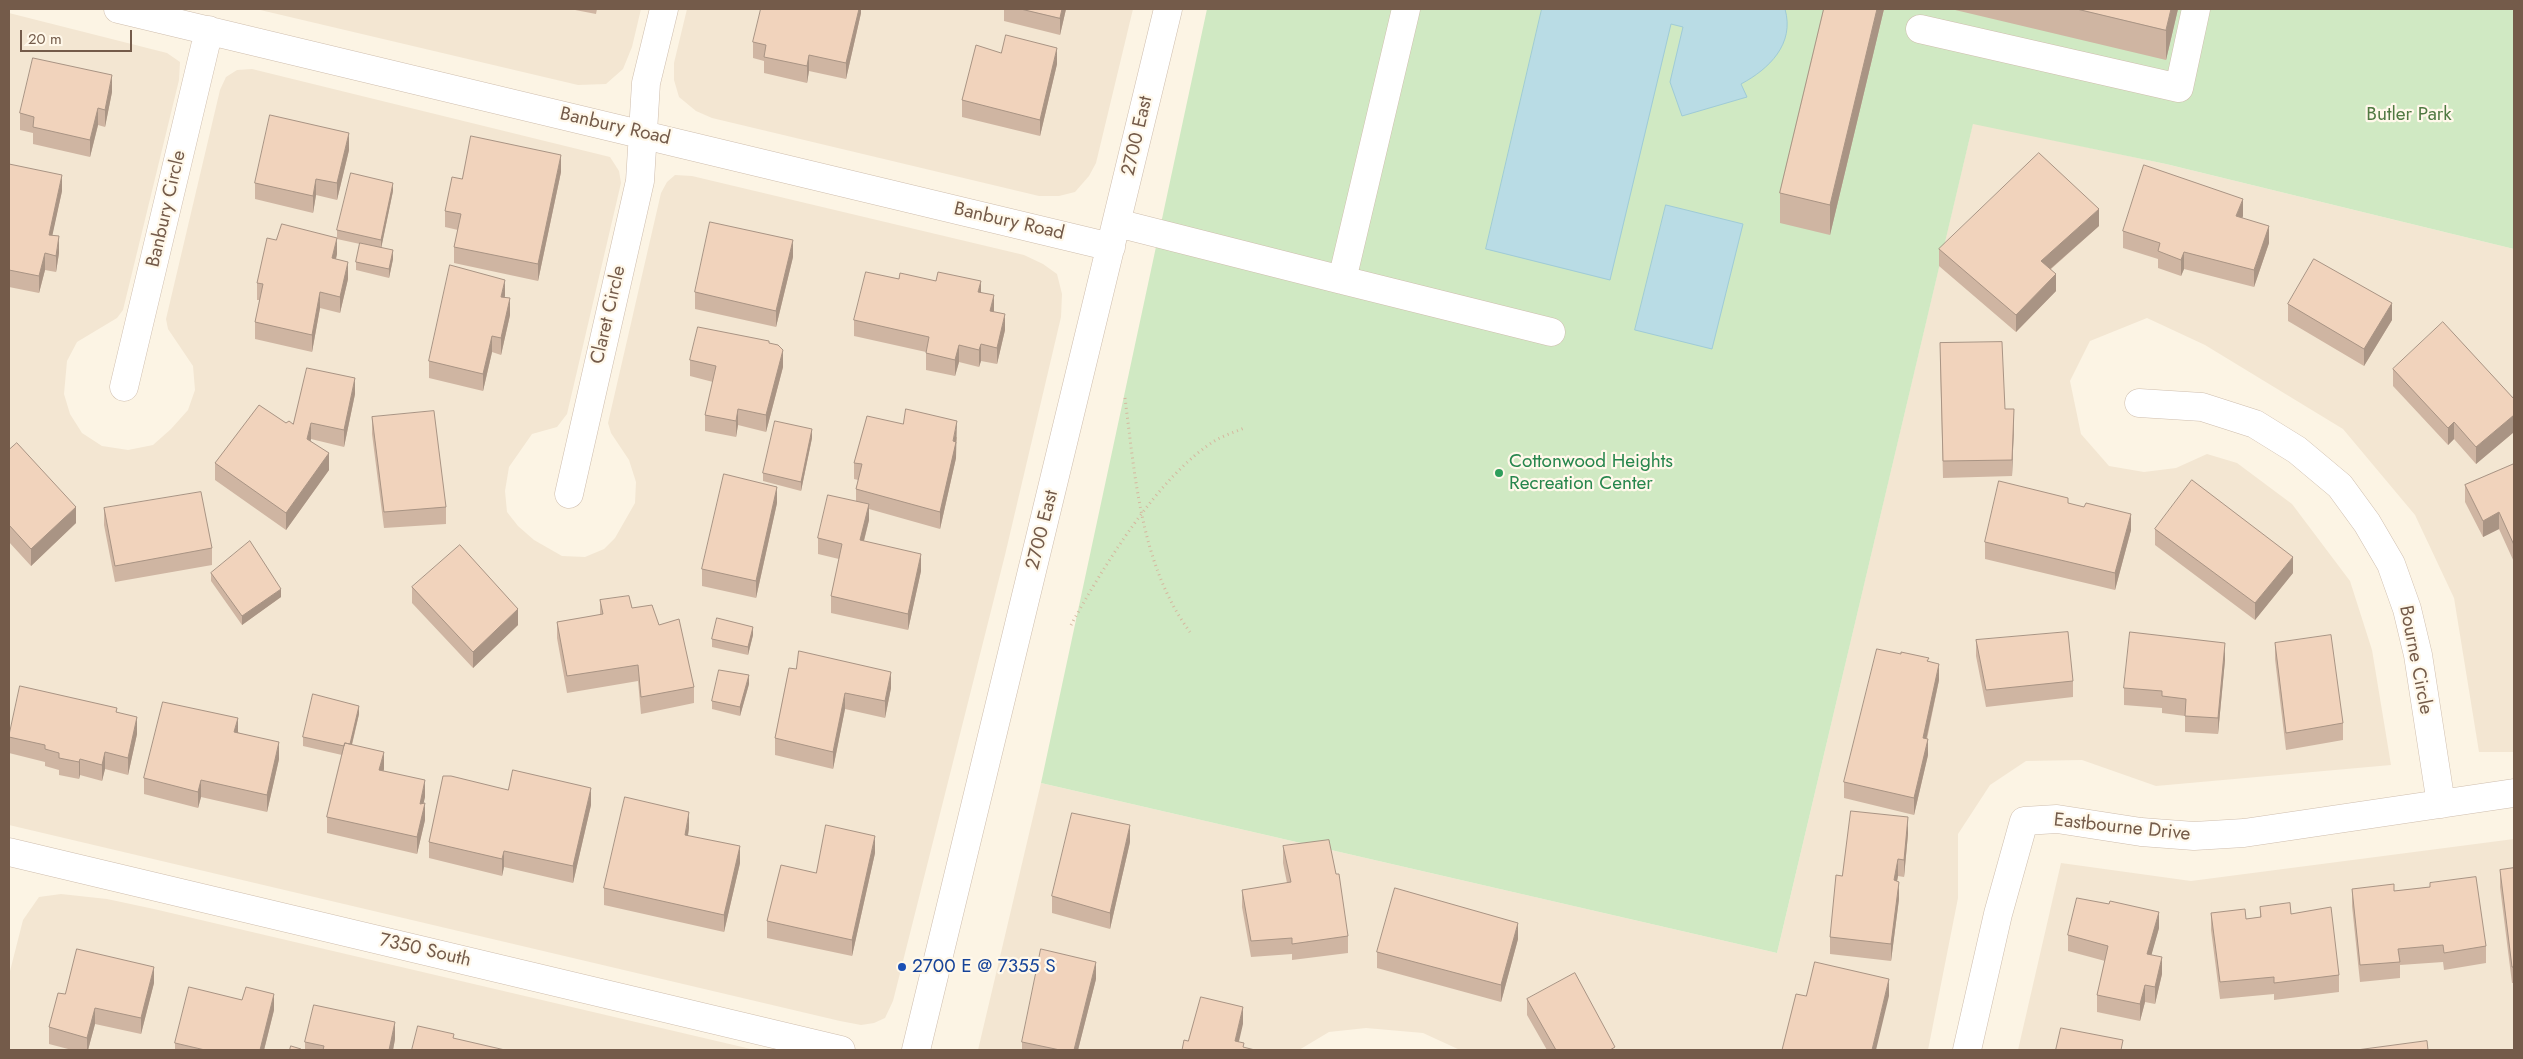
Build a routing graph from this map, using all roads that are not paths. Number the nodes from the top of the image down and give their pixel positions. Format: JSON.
{"nodes":[{"id":1,"x":118,"y":9,"type":"edge"},
{"id":2,"x":664,"y":9,"type":"edge"},
{"id":3,"x":1168,"y":9,"type":"edge"},
{"id":4,"x":1406,"y":9,"type":"edge"},
{"id":5,"x":2196,"y":9,"type":"edge"},
{"id":6,"x":1920,"y":29,"type":"dead end"},
{"id":7,"x":208,"y":30,"type":"junction"},
{"id":8,"x":643,"y":134,"type":"junction"},
{"id":9,"x":1114,"y":235,"type":"junction"},
{"id":10,"x":1342,"y":280,"type":"junction"},
{"id":11,"x":1551,"y":332,"type":"dead end"},
{"id":12,"x":124,"y":387,"type":"dead end"},
{"id":13,"x":2139,"y":403,"type":"dead end"},
{"id":14,"x":569,"y":494,"type":"dead end"},
{"id":15,"x":2514,"y":793,"type":"edge"},
{"id":16,"x":2441,"y":804,"type":"junction"},
{"id":17,"x":10,"y":855,"type":"edge"},
{"id":18,"x":841,"y":1050,"type":"edge"},
{"id":19,"x":916,"y":1050,"type":"edge"},
{"id":20,"x":1967,"y":1050,"type":"edge"}],
"edges":[{"from":1,"to":7,"type":"street","name":"Banbury Road"},
{"from":2,"to":8,"type":"street","name":"Claret Circle"},
{"from":3,"to":9,"type":"street","name":"2700 East"},
{"from":4,"to":10,"type":"street"},
{"from":5,"to":6,"type":"street"},
{"from":7,"to":8,"type":"street","name":"Banbury Road"},
{"from":7,"to":12,"type":"street","name":"Banbury Circle"},
{"from":8,"to":9,"type":"street","name":"Banbury Road"},
{"from":8,"to":14,"type":"street","name":"Claret Circle"},
{"from":9,"to":10,"type":"street","name":"Banbury Road"},
{"from":9,"to":19,"type":"street","name":"2700 East"},
{"from":10,"to":11,"type":"street","name":"Banbury Road"},
{"from":13,"to":16,"type":"street","name":"Bourne Circle"},
{"from":15,"to":16,"type":"street","name":"Eastbourne Drive"},
{"from":16,"to":20,"type":"street","name":"Eastbourne Drive"},
{"from":17,"to":18,"type":"street","name":"7350 South"}]}
